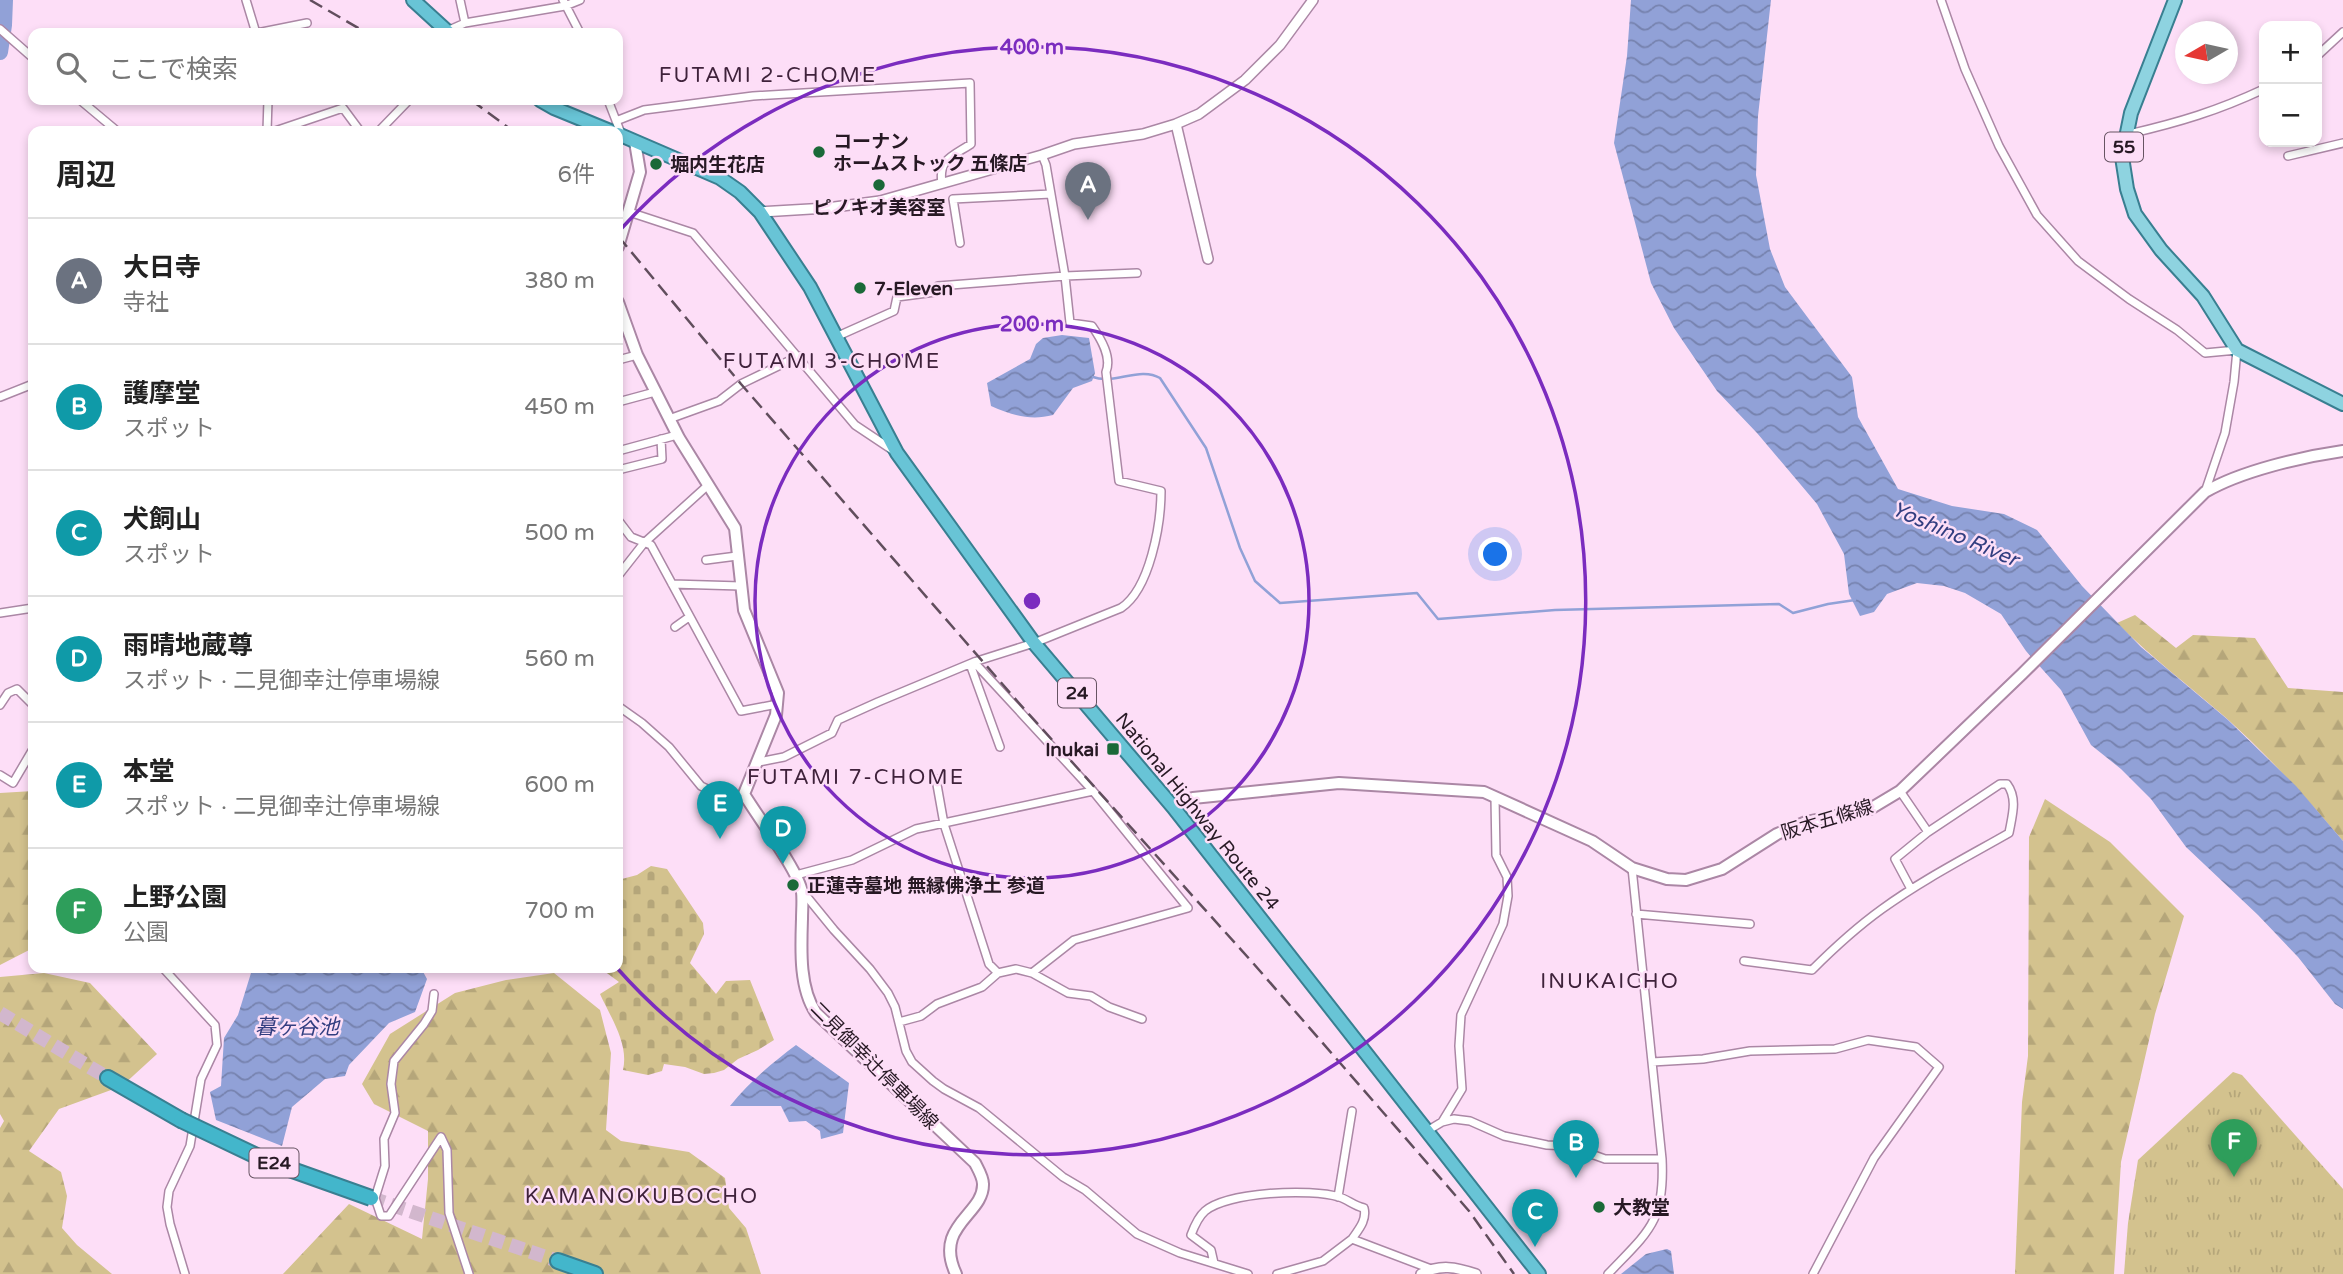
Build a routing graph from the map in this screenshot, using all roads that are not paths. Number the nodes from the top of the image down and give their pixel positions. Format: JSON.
{"nodes":[{"id":1,"x":246,"y":0,"type":"edge"},
{"id":2,"x":413,"y":0,"type":"edge"},
{"id":3,"x":460,"y":0,"type":"edge"},
{"id":4,"x":580,"y":0,"type":"edge"},
{"id":5,"x":1313,"y":0,"type":"edge"},
{"id":6,"x":1941,"y":0,"type":"edge"},
{"id":7,"x":2175,"y":0,"type":"edge"},
{"id":8,"x":564,"y":3,"type":"edge"},
{"id":9,"x":307,"y":23,"type":"dead end"},
{"id":10,"x":465,"y":23,"type":"junction"},
{"id":11,"x":254,"y":28,"type":"edge"},
{"id":12,"x":282,"y":28,"type":"edge"},
{"id":13,"x":444,"y":28,"type":"edge"},
{"id":14,"x":456,"y":28,"type":"edge"},
{"id":15,"x":577,"y":28,"type":"edge"},
{"id":16,"x":0,"y":29,"type":"edge"},
{"id":17,"x":2343,"y":32,"type":"edge"},
{"id":18,"x":2322,"y":51,"type":"edge"},
{"id":19,"x":28,"y":54,"type":"edge"},
{"id":20,"x":2259,"y":91,"type":"edge"},
{"id":21,"x":88,"y":105,"type":"edge"},
{"id":22,"x":268,"y":105,"type":"edge"},
{"id":23,"x":404,"y":105,"type":"edge"},
{"id":24,"x":549,"y":105,"type":"edge"},
{"id":25,"x":609,"y":105,"type":"edge"},
{"id":26,"x":2131,"y":113,"type":"junction"},
{"id":27,"x":1177,"y":124,"type":"junction"},
{"id":28,"x":111,"y":126,"type":"edge"},
{"id":29,"x":267,"y":126,"type":"edge"},
{"id":30,"x":290,"y":126,"type":"edge"},
{"id":31,"x":356,"y":126,"type":"edge"},
{"id":32,"x":384,"y":126,"type":"edge"},
{"id":33,"x":603,"y":126,"type":"edge"},
{"id":34,"x":616,"y":126,"type":"edge"},
{"id":35,"x":623,"y":126,"type":"edge"},
{"id":36,"x":623,"y":135,"type":"edge"},
{"id":37,"x":635,"y":142,"type":"junction"},
{"id":38,"x":2343,"y":143,"type":"edge"},
{"id":39,"x":1042,"y":155,"type":"junction"},
{"id":40,"x":2288,"y":156,"type":"dead end"},
{"id":41,"x":942,"y":183,"type":"junction"},
{"id":42,"x":1051,"y":194,"type":"junction"},
{"id":43,"x":629,"y":212,"type":"junction"},
{"id":44,"x":760,"y":212,"type":"junction"},
{"id":45,"x":623,"y":231,"type":"edge"},
{"id":46,"x":960,"y":243,"type":"dead end"},
{"id":47,"x":1208,"y":260,"type":"dead end"},
{"id":48,"x":1136,"y":273,"type":"dead end"},
{"id":49,"x":1065,"y":276,"type":"junction"},
{"id":50,"x":623,"y":315,"type":"edge"},
{"id":51,"x":838,"y":336,"type":"junction"},
{"id":52,"x":2237,"y":350,"type":"junction"},
{"id":53,"x":638,"y":355,"type":"junction"},
{"id":54,"x":799,"y":356,"type":"junction"},
{"id":55,"x":623,"y":359,"type":"edge"},
{"id":56,"x":28,"y":386,"type":"edge"},
{"id":57,"x":655,"y":392,"type":"junction"},
{"id":58,"x":0,"y":397,"type":"edge"},
{"id":59,"x":623,"y":401,"type":"edge"},
{"id":60,"x":2343,"y":404,"type":"edge"},
{"id":61,"x":669,"y":419,"type":"junction"},
{"id":62,"x":677,"y":435,"type":"junction"},
{"id":63,"x":661,"y":439,"type":"junction"},
{"id":64,"x":623,"y":450,"type":"edge"},
{"id":65,"x":2343,"y":451,"type":"edge"},
{"id":66,"x":897,"y":453,"type":"junction"},
{"id":67,"x":623,"y":469,"type":"edge"},
{"id":68,"x":707,"y":486,"type":"junction"},
{"id":69,"x":2205,"y":492,"type":"junction"},
{"id":70,"x":623,"y":527,"type":"edge"},
{"id":71,"x":644,"y":543,"type":"junction"},
{"id":72,"x":737,"y":556,"type":"junction"},
{"id":73,"x":706,"y":560,"type":"dead end"},
{"id":74,"x":623,"y":570,"type":"edge"},
{"id":75,"x":672,"y":584,"type":"junction"},
{"id":76,"x":741,"y":586,"type":"junction"},
{"id":77,"x":28,"y":609,"type":"edge"},
{"id":78,"x":0,"y":613,"type":"edge"},
{"id":79,"x":689,"y":617,"type":"junction"},
{"id":80,"x":675,"y":627,"type":"dead end"},
{"id":81,"x":1034,"y":643,"type":"junction"},
{"id":82,"x":972,"y":663,"type":"junction"},
{"id":83,"x":28,"y":700,"type":"edge"},
{"id":84,"x":778,"y":704,"type":"junction"},
{"id":85,"x":0,"y":705,"type":"edge"},
{"id":86,"x":623,"y":710,"type":"edge"},
{"id":87,"x":1000,"y":747,"type":"dead end"},
{"id":88,"x":28,"y":758,"type":"edge"},
{"id":89,"x":759,"y":762,"type":"junction"},
{"id":90,"x":0,"y":775,"type":"edge"},
{"id":91,"x":936,"y":779,"type":"dead end"},
{"id":92,"x":1093,"y":791,"type":"junction"},
{"id":93,"x":1900,"y":791,"type":"junction"},
{"id":94,"x":744,"y":794,"type":"junction"},
{"id":95,"x":1495,"y":797,"type":"junction"},
{"id":96,"x":1173,"y":807,"type":"junction"},
{"id":97,"x":944,"y":824,"type":"junction"},
{"id":98,"x":1928,"y":832,"type":"junction"},
{"id":99,"x":1632,"y":868,"type":"junction"},
{"id":100,"x":796,"y":876,"type":"junction"},
{"id":101,"x":1911,"y":889,"type":"junction"},
{"id":102,"x":802,"y":891,"type":"junction"},
{"id":103,"x":1636,"y":914,"type":"junction"},
{"id":104,"x":1750,"y":924,"type":"dead end"},
{"id":105,"x":1744,"y":961,"type":"dead end"},
{"id":106,"x":1032,"y":972,"type":"junction"},
{"id":107,"x":168,"y":973,"type":"edge"},
{"id":108,"x":998,"y":973,"type":"junction"},
{"id":109,"x":434,"y":994,"type":"dead end"},
{"id":110,"x":1142,"y":1019,"type":"dead end"},
{"id":111,"x":899,"y":1022,"type":"junction"},
{"id":112,"x":1652,"y":1062,"type":"junction"},
{"id":113,"x":108,"y":1078,"type":"tunnel mouth"},
{"id":114,"x":1352,"y":1111,"type":"dead end"},
{"id":115,"x":1443,"y":1122,"type":"junction"},
{"id":116,"x":1427,"y":1131,"type":"junction"},
{"id":117,"x":1662,"y":1159,"type":"junction"},
{"id":118,"x":1338,"y":1197,"type":"junction"},
{"id":119,"x":371,"y":1198,"type":"tunnel mouth"},
{"id":120,"x":1352,"y":1239,"type":"junction"},
{"id":121,"x":558,"y":1261,"type":"tunnel mouth"},
{"id":122,"x":1214,"y":1263,"type":"junction"},
{"id":123,"x":1431,"y":1269,"type":"junction"},
{"id":124,"x":185,"y":1274,"type":"edge"},
{"id":125,"x":469,"y":1274,"type":"edge"},
{"id":126,"x":595,"y":1274,"type":"edge"},
{"id":127,"x":956,"y":1274,"type":"edge"},
{"id":128,"x":1248,"y":1274,"type":"edge"},
{"id":129,"x":1277,"y":1274,"type":"edge"},
{"id":130,"x":1421,"y":1274,"type":"edge"},
{"id":131,"x":1476,"y":1274,"type":"edge"},
{"id":132,"x":1539,"y":1274,"type":"edge"},
{"id":133,"x":1608,"y":1274,"type":"edge"},
{"id":134,"x":1813,"y":1274,"type":"edge"}],
"edges":[{"from":1,"to":11,"type":"street"},
{"from":2,"to":13,"type":"highway"},
{"from":3,"to":10,"type":"street"},
{"from":4,"to":8,"type":"street"},
{"from":5,"to":27,"type":"street"},
{"from":6,"to":52,"type":"street"},
{"from":7,"to":26,"type":"main road","number":"55"},
{"from":8,"to":10,"type":"street"},
{"from":8,"to":15,"type":"street"},
{"from":9,"to":12,"type":"street"},
{"from":10,"to":14,"type":"street"},
{"from":16,"to":19,"type":"street"},
{"from":17,"to":18,"type":"street"},
{"from":20,"to":26,"type":"street"},
{"from":21,"to":28,"type":"street"},
{"from":22,"to":29,"type":"street"},
{"from":23,"to":32,"type":"street"},
{"from":24,"to":33,"type":"highway","name":"National Highway Route 24","number":"24"},
{"from":25,"to":34,"type":"street"},
{"from":26,"to":52,"type":"main road","number":"55"},
{"from":27,"to":39,"type":"street"},
{"from":27,"to":47,"type":"street"},
{"from":30,"to":31,"type":"street"},
{"from":35,"to":41,"type":"street"},
{"from":36,"to":37,"type":"highway","name":"National Highway Route 24","number":"24"},
{"from":37,"to":43,"type":"main road"},
{"from":37,"to":44,"type":"highway","name":"National Highway Route 24","number":"24"},
{"from":38,"to":40,"type":"street"},
{"from":39,"to":41,"type":"street"},
{"from":39,"to":42,"type":"street"},
{"from":41,"to":44,"type":"street"},
{"from":42,"to":46,"type":"street"},
{"from":42,"to":49,"type":"street"},
{"from":43,"to":45,"type":"main road"},
{"from":43,"to":54,"type":"street"},
{"from":44,"to":51,"type":"highway","name":"National Highway Route 24","number":"24"},
{"from":48,"to":49,"type":"street"},
{"from":49,"to":51,"type":"street"},
{"from":49,"to":81,"type":"street"},
{"from":50,"to":53,"type":"main road"},
{"from":51,"to":66,"type":"highway","name":"National Highway Route 24","number":"24"},
{"from":52,"to":60,"type":"main road"},
{"from":52,"to":69,"type":"street"},
{"from":53,"to":55,"type":"street"},
{"from":53,"to":57,"type":"main road"},
{"from":54,"to":61,"type":"street"},
{"from":54,"to":66,"type":"street"},
{"from":56,"to":58,"type":"street"},
{"from":57,"to":59,"type":"street"},
{"from":57,"to":61,"type":"main road"},
{"from":61,"to":62,"type":"main road"},
{"from":62,"to":63,"type":"street"},
{"from":62,"to":68,"type":"main road"},
{"from":63,"to":64,"type":"street"},
{"from":63,"to":67,"type":"street"},
{"from":65,"to":69,"type":"main road","name":"阪本五條線"},
{"from":66,"to":81,"type":"highway","name":"National Highway Route 24","number":"24"},
{"from":68,"to":71,"type":"street"},
{"from":68,"to":72,"type":"main road"},
{"from":69,"to":93,"type":"main road","name":"阪本五條線"},
{"from":70,"to":71,"type":"street"},
{"from":71,"to":74,"type":"street"},
{"from":71,"to":75,"type":"street"},
{"from":72,"to":73,"type":"street"},
{"from":72,"to":76,"type":"main road"},
{"from":75,"to":76,"type":"street"},
{"from":75,"to":79,"type":"street"},
{"from":76,"to":84,"type":"main road"},
{"from":77,"to":78,"type":"street"},
{"from":79,"to":80,"type":"street"},
{"from":79,"to":84,"type":"street"},
{"from":81,"to":82,"type":"street"},
{"from":81,"to":96,"type":"highway","name":"National Highway Route 24","number":"24"},
{"from":82,"to":87,"type":"street"},
{"from":82,"to":89,"type":"street"},
{"from":82,"to":92,"type":"street"},
{"from":83,"to":85,"type":"street"},
{"from":84,"to":89,"type":"main road"},
{"from":86,"to":94,"type":"street"},
{"from":88,"to":90,"type":"street"},
{"from":89,"to":94,"type":"main road"},
{"from":91,"to":97,"type":"street"},
{"from":92,"to":97,"type":"street"},
{"from":92,"to":106,"type":"street"},
{"from":93,"to":98,"type":"street"},
{"from":93,"to":99,"type":"main road","name":"阪本五條線"},
{"from":94,"to":100,"type":"main road","name":"二見御幸辻停車場線"},
{"from":95,"to":96,"type":"main road","name":"阪本五條線"},
{"from":95,"to":99,"type":"main road","name":"阪本五條線"},
{"from":95,"to":115,"type":"street"},
{"from":96,"to":116,"type":"highway","name":"National Highway Route 24","number":"24"},
{"from":97,"to":100,"type":"street"},
{"from":97,"to":108,"type":"street"},
{"from":98,"to":101,"type":"street"},
{"from":98,"to":101,"type":"street"},
{"from":99,"to":103,"type":"street"},
{"from":100,"to":102,"type":"main road","name":"二見御幸辻停車場線"},
{"from":101,"to":105,"type":"street"},
{"from":102,"to":111,"type":"street"},
{"from":102,"to":127,"type":"main road","name":"二見御幸辻停車場線"},
{"from":103,"to":104,"type":"street"},
{"from":103,"to":112,"type":"street"},
{"from":106,"to":108,"type":"street"},
{"from":106,"to":110,"type":"street"},
{"from":107,"to":124,"type":"street"},
{"from":108,"to":111,"type":"street"},
{"from":109,"to":125,"type":"street"},
{"from":111,"to":122,"type":"street"},
{"from":112,"to":117,"type":"street"},
{"from":112,"to":134,"type":"street"},
{"from":113,"to":119,"type":"highway","number":"E24","bridge":true},
{"from":114,"to":118,"type":"street"},
{"from":115,"to":116,"type":"street"},
{"from":115,"to":117,"type":"street"},
{"from":116,"to":132,"type":"highway","name":"National Highway Route 24","number":"24"},
{"from":117,"to":133,"type":"street"},
{"from":118,"to":120,"type":"street"},
{"from":118,"to":122,"type":"street"},
{"from":120,"to":123,"type":"street"},
{"from":120,"to":129,"type":"street"},
{"from":121,"to":126,"type":"highway"},
{"from":122,"to":128,"type":"street"},
{"from":123,"to":130,"type":"street"},
{"from":123,"to":131,"type":"street"}]}
